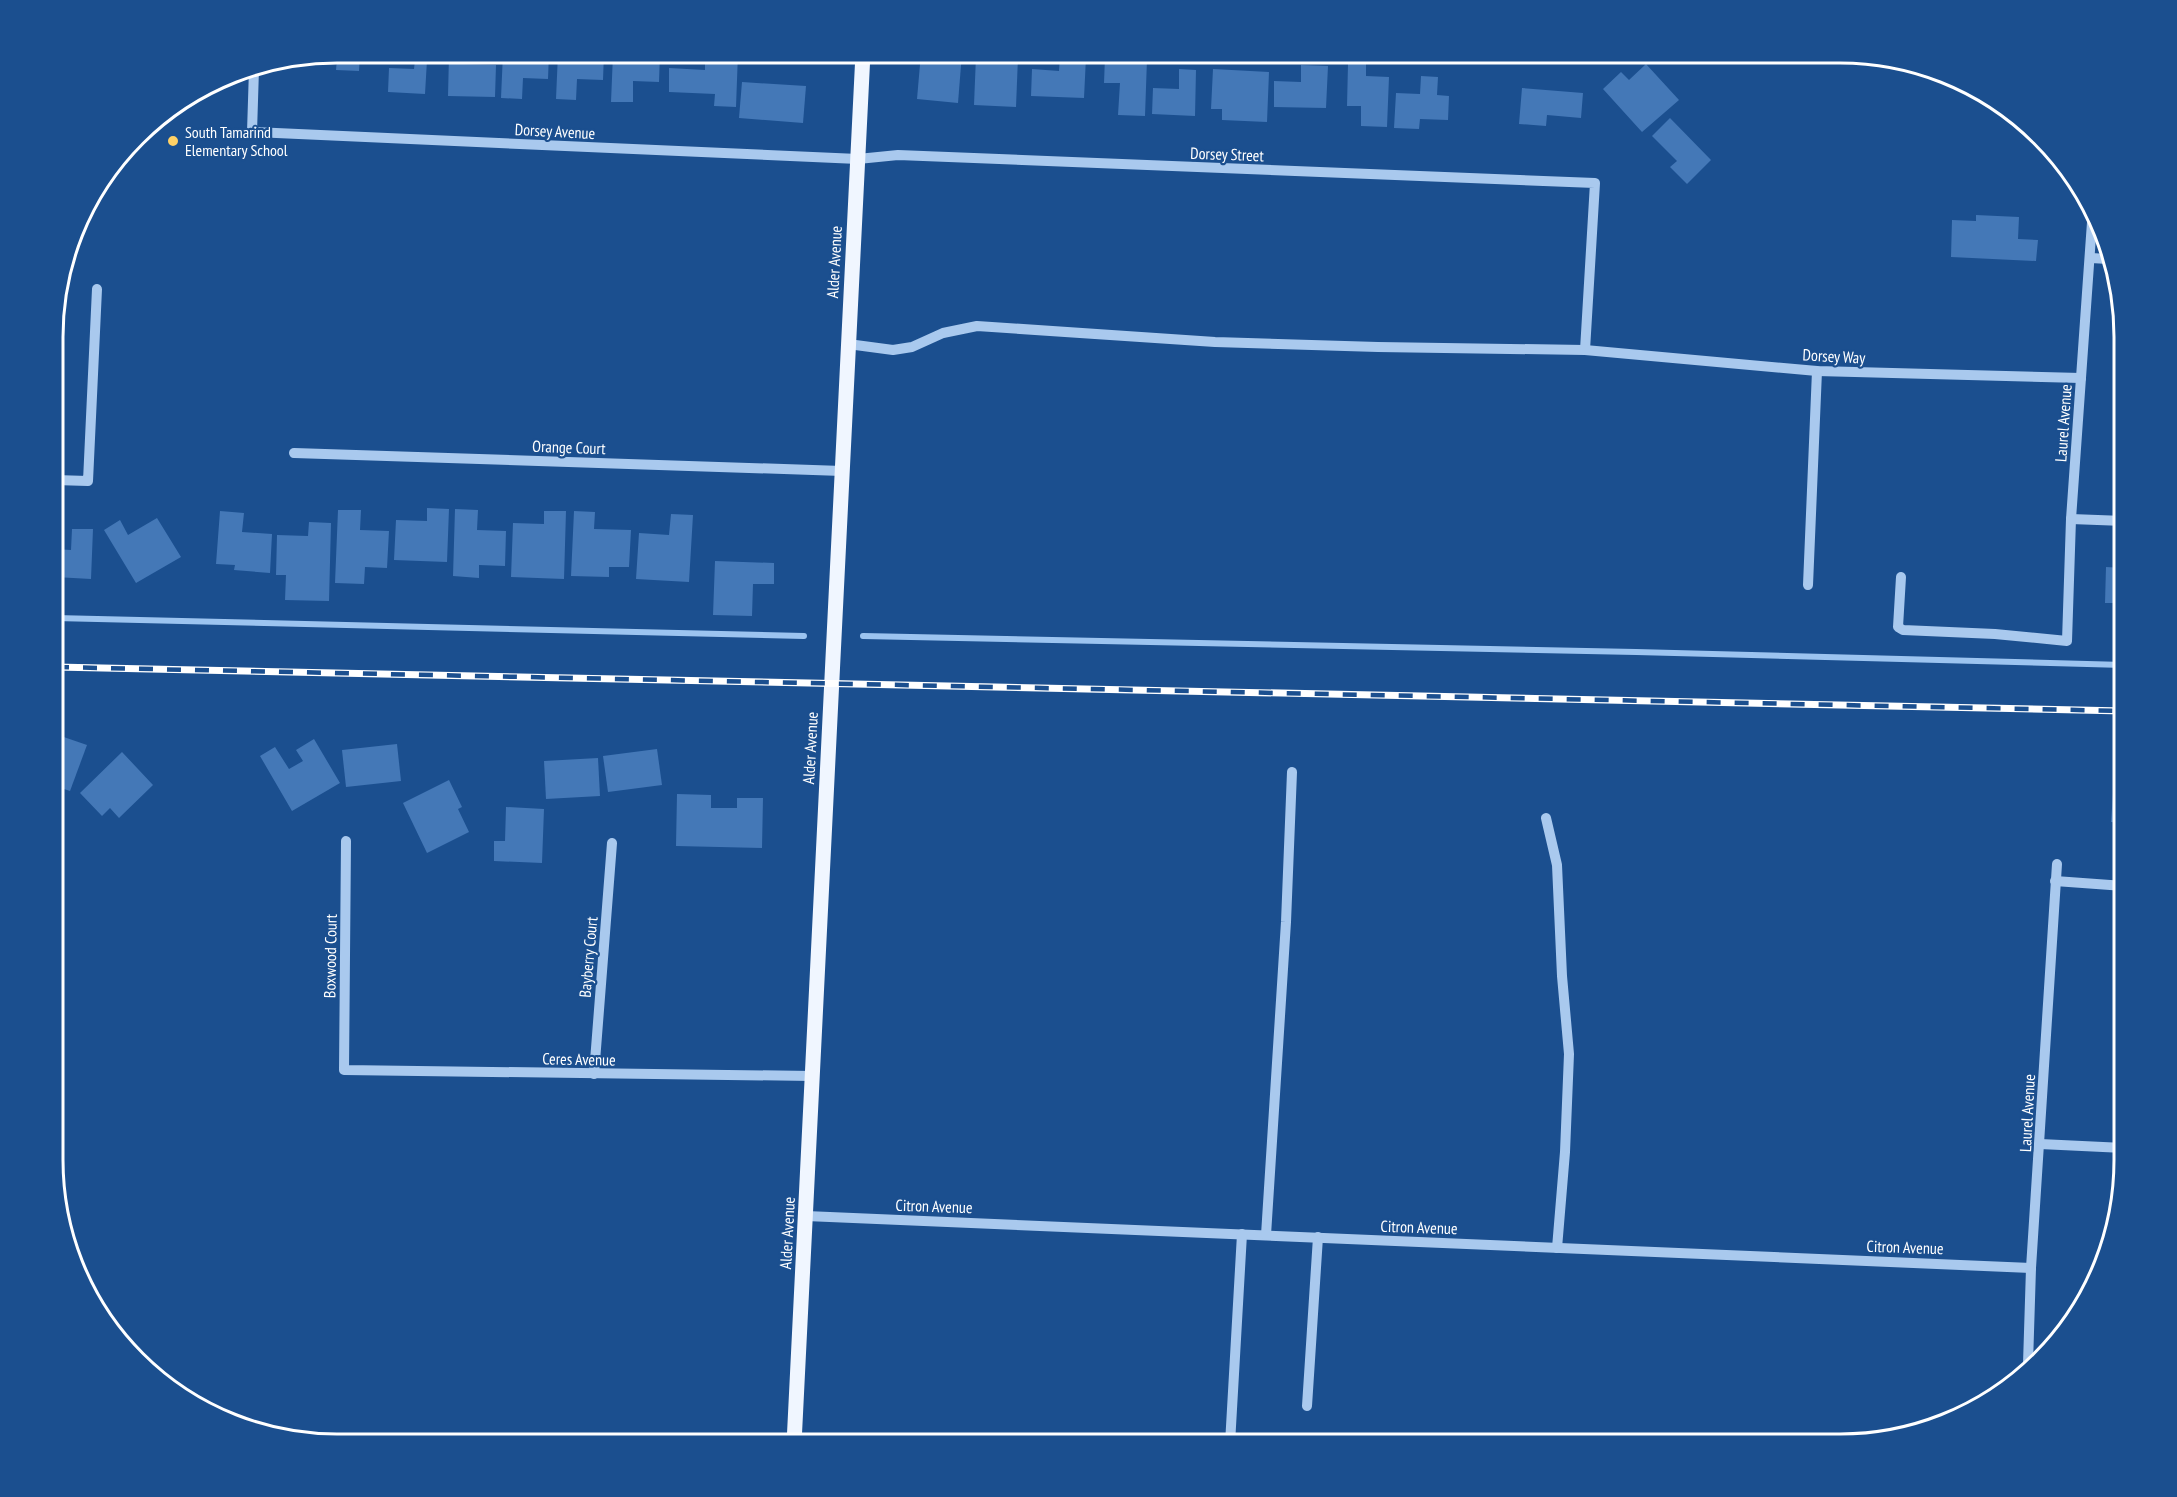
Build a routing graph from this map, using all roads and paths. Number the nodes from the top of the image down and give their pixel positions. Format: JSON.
{"nodes":[{"id":1,"x":863,"y":63,"type":"edge"},
{"id":2,"x":254,"y":76,"type":"edge"},
{"id":3,"x":858,"y":159,"type":"junction"},
{"id":4,"x":2092,"y":229,"type":"edge"},
{"id":5,"x":2091,"y":258,"type":"junction"},
{"id":6,"x":2102,"y":259,"type":"edge"},
{"id":7,"x":97,"y":290,"type":"dead end"},
{"id":8,"x":848,"y":344,"type":"junction"},
{"id":9,"x":1585,"y":350,"type":"junction"},
{"id":10,"x":1817,"y":371,"type":"junction"},
{"id":11,"x":2081,"y":378,"type":"junction"},
{"id":12,"x":294,"y":453,"type":"dead end"},
{"id":13,"x":842,"y":471,"type":"junction"},
{"id":14,"x":63,"y":480,"type":"edge"},
{"id":15,"x":2071,"y":519,"type":"junction"},
{"id":16,"x":2114,"y":521,"type":"edge"},
{"id":17,"x":1901,"y":577,"type":"dead end"},
{"id":18,"x":1808,"y":585,"type":"dead end"},
{"id":19,"x":1292,"y":772,"type":"dead end"},
{"id":20,"x":1546,"y":818,"type":"dead end"},
{"id":21,"x":346,"y":841,"type":"dead end"},
{"id":22,"x":612,"y":843,"type":"dead end"},
{"id":23,"x":2057,"y":864,"type":"dead end"},
{"id":24,"x":2055,"y":881,"type":"junction"},
{"id":25,"x":2114,"y":885,"type":"edge"},
{"id":26,"x":344,"y":1070,"type":"joint"},
{"id":27,"x":594,"y":1074,"type":"junction"},
{"id":28,"x":812,"y":1076,"type":"junction"},
{"id":29,"x":2040,"y":1144,"type":"junction"},
{"id":30,"x":2114,"y":1148,"type":"edge"},
{"id":31,"x":806,"y":1216,"type":"junction"},
{"id":32,"x":1242,"y":1234,"type":"junction"},
{"id":33,"x":1266,"y":1235,"type":"junction"},
{"id":34,"x":1318,"y":1238,"type":"junction"},
{"id":35,"x":1557,"y":1248,"type":"junction"},
{"id":36,"x":2031,"y":1268,"type":"junction"},
{"id":37,"x":2028,"y":1359,"type":"edge"},
{"id":38,"x":1307,"y":1406,"type":"dead end"},
{"id":39,"x":795,"y":1434,"type":"edge"},
{"id":40,"x":1231,"y":1434,"type":"edge"}],
"edges":[{"from":1,"to":3,"type":"main road","name":"Alder Avenue"},
{"from":2,"to":3,"type":"street","name":"Dorsey Avenue"},
{"from":3,"to":8,"type":"main road","name":"Alder Avenue"},
{"from":3,"to":9,"type":"street","name":"Dorsey Street"},
{"from":4,"to":5,"type":"street","name":"Laurel Avenue"},
{"from":5,"to":6,"type":"street"},
{"from":5,"to":11,"type":"street","name":"Laurel Avenue"},
{"from":7,"to":14,"type":"street"},
{"from":8,"to":9,"type":"street","name":"Dorsey Way"},
{"from":8,"to":13,"type":"main road","name":"Alder Avenue"},
{"from":9,"to":10,"type":"street","name":"Dorsey Way"},
{"from":10,"to":11,"type":"street","name":"Dorsey Way"},
{"from":10,"to":18,"type":"street"},
{"from":11,"to":15,"type":"street","name":"Laurel Avenue"},
{"from":12,"to":13,"type":"street","name":"Orange Court"},
{"from":13,"to":28,"type":"main road","name":"Alder Avenue"},
{"from":15,"to":16,"type":"street"},
{"from":15,"to":17,"type":"street","name":"Laurel Avenue"},
{"from":19,"to":33,"type":"street"},
{"from":20,"to":35,"type":"street"},
{"from":21,"to":26,"type":"street","name":"Boxwood Court"},
{"from":22,"to":27,"type":"street","name":"Bayberry Court"},
{"from":23,"to":24,"type":"street","name":"Laurel Avenue"},
{"from":24,"to":25,"type":"street"},
{"from":24,"to":29,"type":"street","name":"Laurel Avenue"},
{"from":26,"to":27,"type":"street","name":"Ceres Avenue"},
{"from":27,"to":28,"type":"street","name":"Ceres Avenue"},
{"from":28,"to":31,"type":"main road","name":"Alder Avenue"},
{"from":29,"to":30,"type":"street"},
{"from":29,"to":36,"type":"street","name":"Laurel Avenue"},
{"from":31,"to":32,"type":"street","name":"Citron Avenue"},
{"from":31,"to":39,"type":"main road","name":"Alder Avenue"},
{"from":32,"to":33,"type":"street","name":"Citron Avenue"},
{"from":32,"to":40,"type":"street"},
{"from":33,"to":34,"type":"street","name":"Citron Avenue"},
{"from":34,"to":35,"type":"street","name":"Citron Avenue"},
{"from":34,"to":38,"type":"street"},
{"from":35,"to":36,"type":"street","name":"Citron Avenue"},
{"from":36,"to":37,"type":"street","name":"Laurel Avenue"}]}
